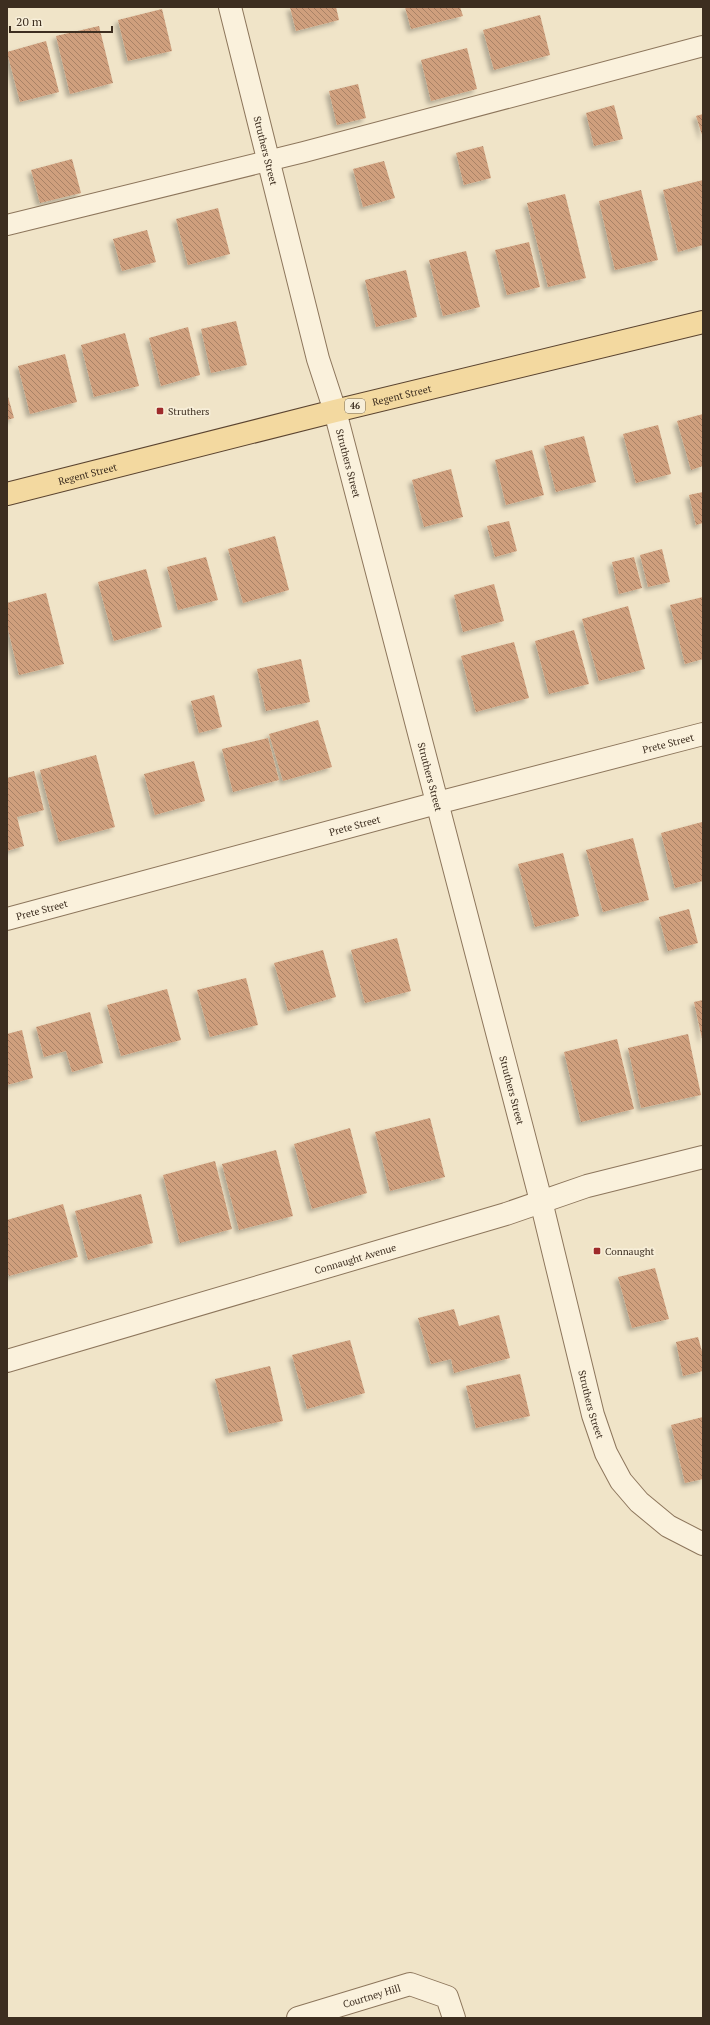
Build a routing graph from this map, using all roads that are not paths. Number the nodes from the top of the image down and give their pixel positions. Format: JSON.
{"nodes":[{"id":1,"x":230,"y":7,"type":"edge"},
{"id":2,"x":703,"y":46,"type":"edge"},
{"id":3,"x":268,"y":161,"type":"junction"},
{"id":4,"x":7,"y":225,"type":"edge"},
{"id":5,"x":703,"y":322,"type":"edge"},
{"id":6,"x":336,"y":411,"type":"junction"},
{"id":7,"x":7,"y":494,"type":"edge"},
{"id":8,"x":703,"y":734,"type":"edge"},
{"id":9,"x":437,"y":803,"type":"junction"},
{"id":10,"x":7,"y":919,"type":"edge"},
{"id":11,"x":703,"y":1158,"type":"edge"},
{"id":12,"x":541,"y":1201,"type":"junction"},
{"id":13,"x":7,"y":1361,"type":"edge"},
{"id":14,"x":703,"y":1544,"type":"edge"},
{"id":15,"x":298,"y":2018,"type":"edge"},
{"id":16,"x":454,"y":2018,"type":"edge"}],
"edges":[{"from":1,"to":3,"type":"street","name":"Struthers Street"},
{"from":2,"to":3,"type":"lane"},
{"from":3,"to":4,"type":"lane"},
{"from":3,"to":6,"type":"street","name":"Struthers Street"},
{"from":5,"to":6,"type":"main road","name":"Regent Street","number":"46"},
{"from":6,"to":7,"type":"main road","name":"Regent Street","number":"46"},
{"from":6,"to":9,"type":"street","name":"Struthers Street"},
{"from":8,"to":9,"type":"street","name":"Prete Street"},
{"from":9,"to":10,"type":"street","name":"Prete Street"},
{"from":9,"to":12,"type":"street","name":"Struthers Street"},
{"from":11,"to":12,"type":"street","name":"Connaught Avenue"},
{"from":12,"to":13,"type":"street","name":"Connaught Avenue"},
{"from":12,"to":14,"type":"street","name":"Struthers Street"},
{"from":15,"to":16,"type":"street","name":"Courtney Hill"}]}
